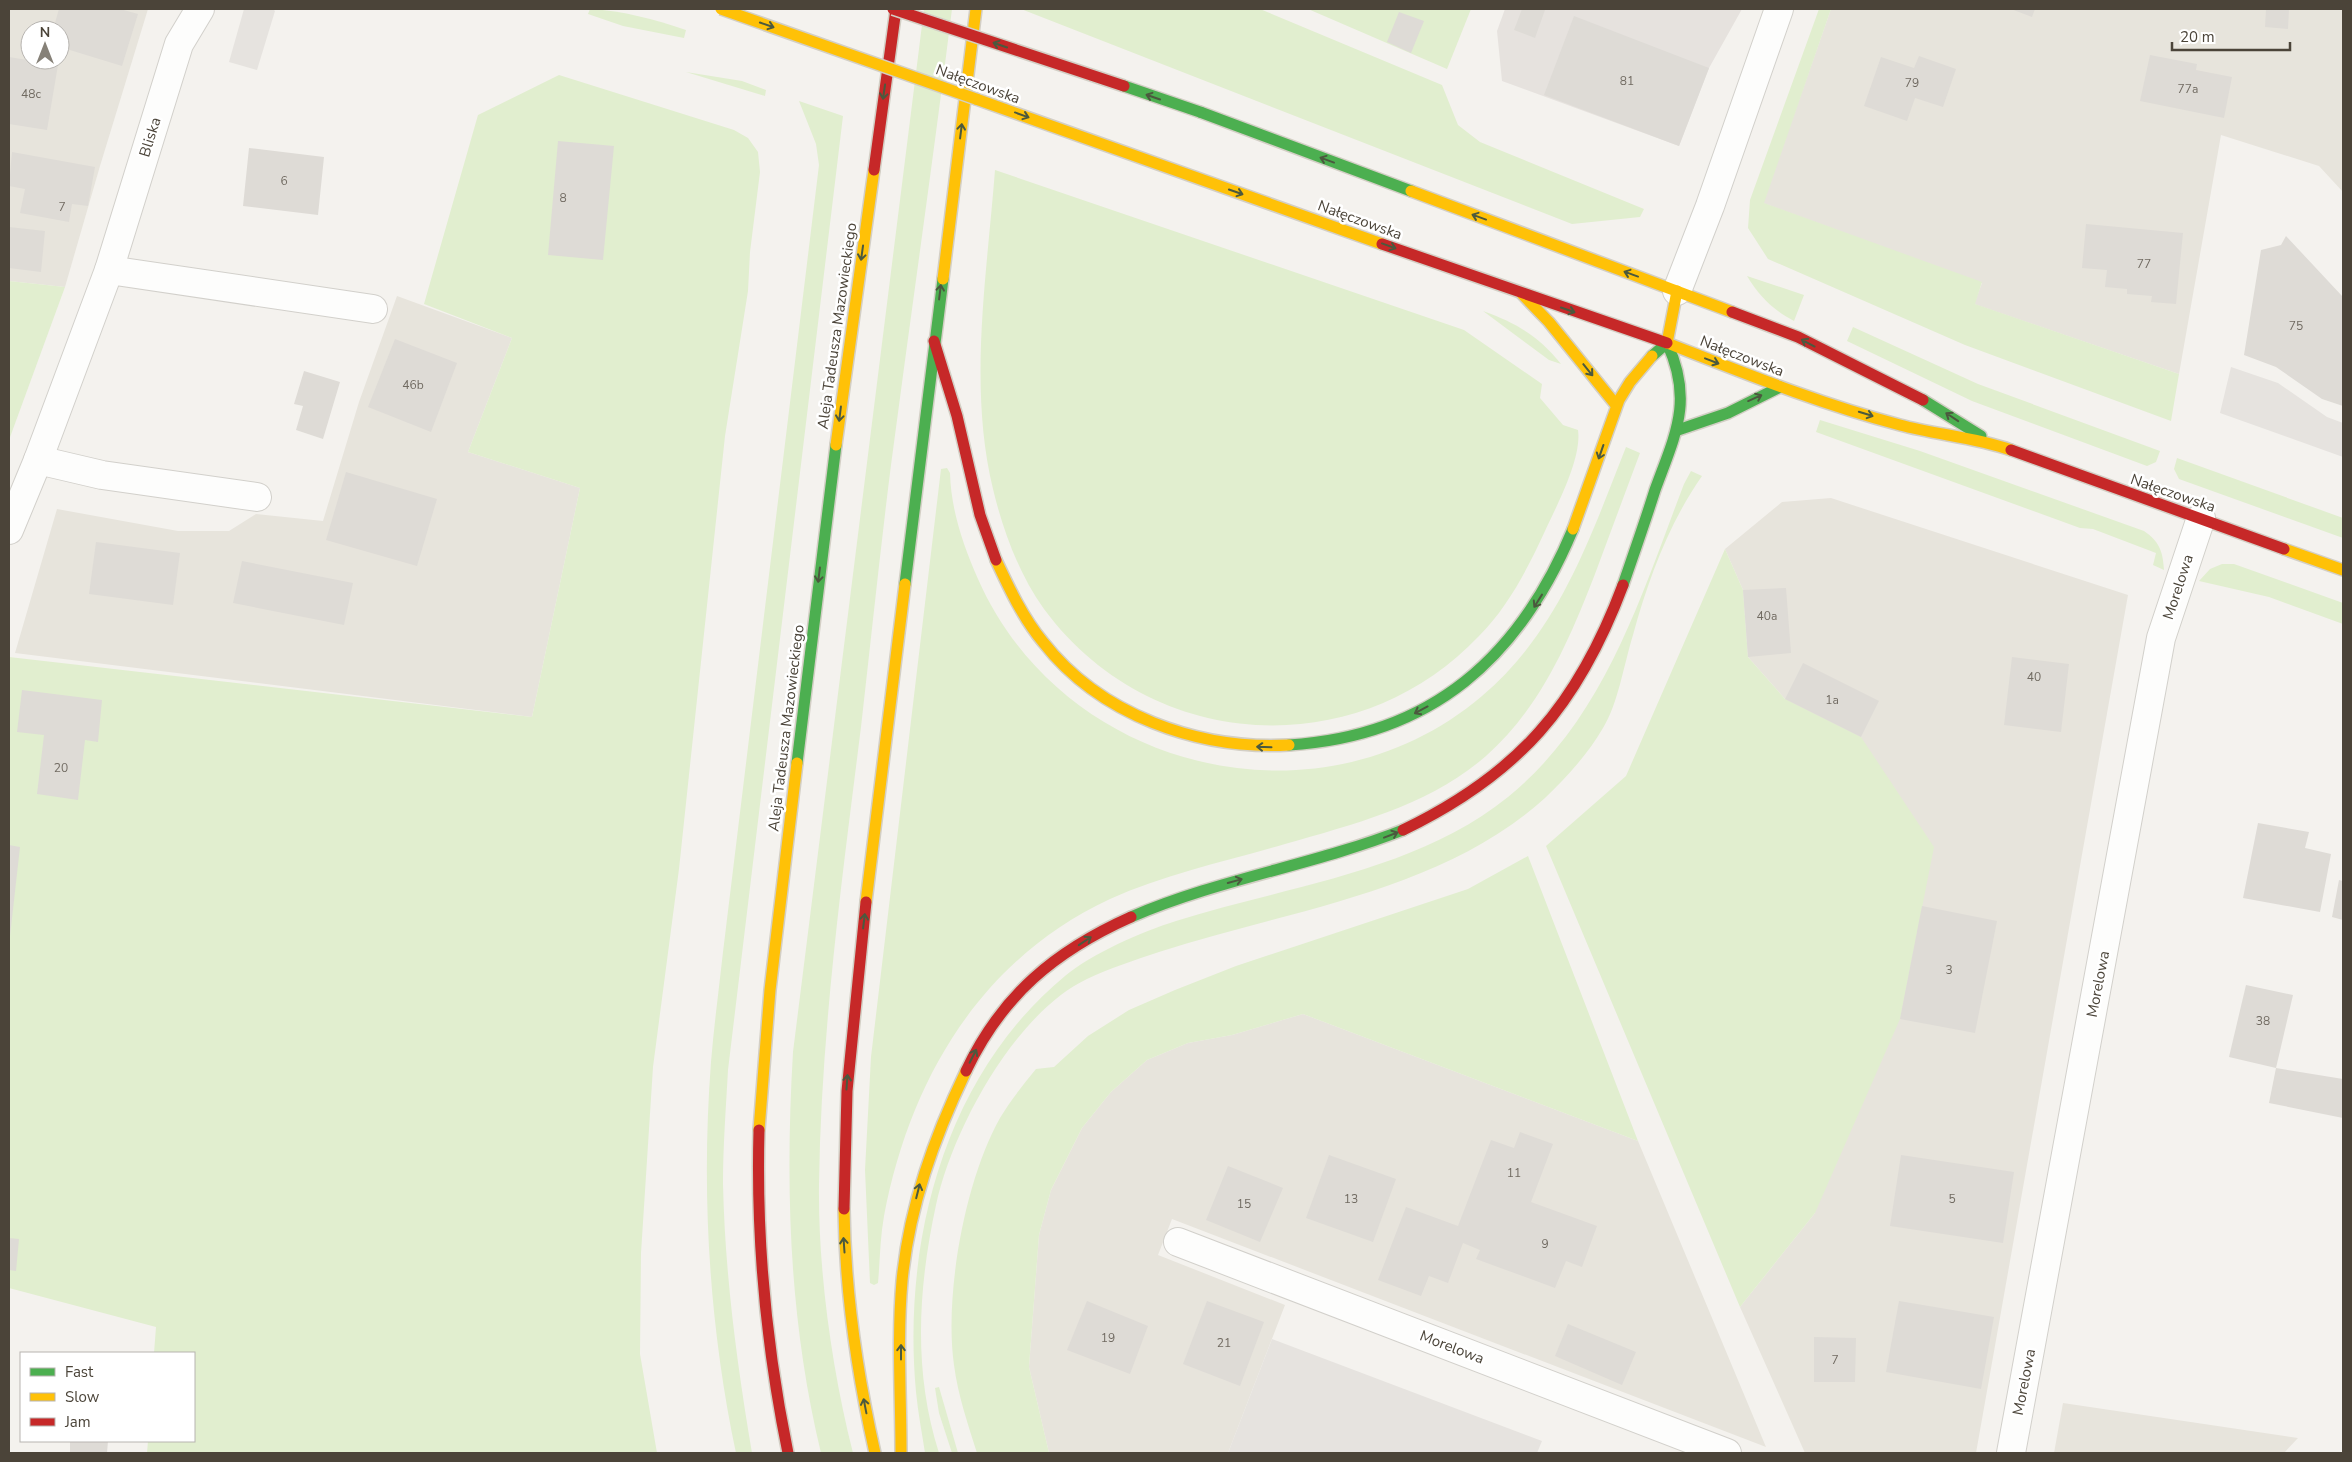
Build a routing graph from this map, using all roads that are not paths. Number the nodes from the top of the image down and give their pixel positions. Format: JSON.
{"nodes":[{"id":1,"x":200,"y":9,"type":"edge"},
{"id":2,"x":721,"y":9,"type":"edge"},
{"id":3,"x":894,"y":9,"type":"edge"},
{"id":4,"x":976,"y":9,"type":"edge"},
{"id":5,"x":1779,"y":9,"type":"edge"},
{"id":6,"x":109,"y":270,"type":"junction"},
{"id":7,"x":1677,"y":291,"type":"junction"},
{"id":8,"x":1522,"y":294,"type":"junction"},
{"id":9,"x":373,"y":310,"type":"dead end"},
{"id":10,"x":934,"y":341,"type":"junction"},
{"id":11,"x":1667,"y":343,"type":"junction"},
{"id":12,"x":1780,"y":387,"type":"junction"},
{"id":13,"x":1616,"y":405,"type":"junction"},
{"id":14,"x":1678,"y":430,"type":"junction"},
{"id":15,"x":1993,"y":444,"type":"junction"},
{"id":16,"x":38,"y":460,"type":"junction"},
{"id":17,"x":257,"y":497,"type":"dead end"},
{"id":18,"x":2201,"y":518,"type":"junction"},
{"id":19,"x":9,"y":530,"type":"edge"},
{"id":20,"x":2343,"y":570,"type":"edge"},
{"id":21,"x":1178,"y":1242,"type":"dead end"},
{"id":22,"x":788,"y":1453,"type":"edge"},
{"id":23,"x":875,"y":1453,"type":"edge"},
{"id":24,"x":901,"y":1453,"type":"edge"},
{"id":25,"x":1727,"y":1453,"type":"edge"},
{"id":26,"x":2011,"y":1453,"type":"edge"}],
"edges":[{"from":1,"to":6,"type":"street","name":"Bliska"},
{"from":2,"to":8,"type":"main road","name":"Nałęczowska","one_way":true,"bridge":true},
{"from":7,"to":3,"type":"main road","name":"Nałęczowska","one_way":true,"bridge":true},
{"from":3,"to":22,"type":"main road","name":"Aleja Tadeusza Mazowieckiego","one_way":true},
{"from":10,"to":4,"type":"main road","one_way":true},
{"from":5,"to":7,"type":"street"},
{"from":6,"to":9,"type":"street"},
{"from":6,"to":16,"type":"street","name":"Bliska"},
{"from":7,"to":11,"type":"main road"},
{"from":15,"to":7,"type":"main road","name":"Nałęczowska","one_way":true},
{"from":8,"to":11,"type":"main road","name":"Nałęczowska","one_way":true},
{"from":8,"to":13,"type":"main road","one_way":true},
{"from":13,"to":10,"type":"main road","one_way":true},
{"from":23,"to":10,"type":"main road","one_way":true},
{"from":11,"to":12,"type":"main road","name":"Nałęczowska","one_way":true},
{"from":11,"to":13,"type":"main road"},
{"from":11,"to":14,"type":"main road"},
{"from":14,"to":12,"type":"main road","one_way":true},
{"from":12,"to":15,"type":"main road","name":"Nałęczowska","one_way":true},
{"from":24,"to":14,"type":"main road","one_way":true},
{"from":15,"to":18,"type":"main road","name":"Nałęczowska"},
{"from":16,"to":17,"type":"street"},
{"from":16,"to":19,"type":"street","name":"Bliska"},
{"from":18,"to":20,"type":"main road","name":"Nałęczowska"},
{"from":18,"to":26,"type":"street","name":"Morelowa"},
{"from":21,"to":25,"type":"street","name":"Morelowa"}]}
